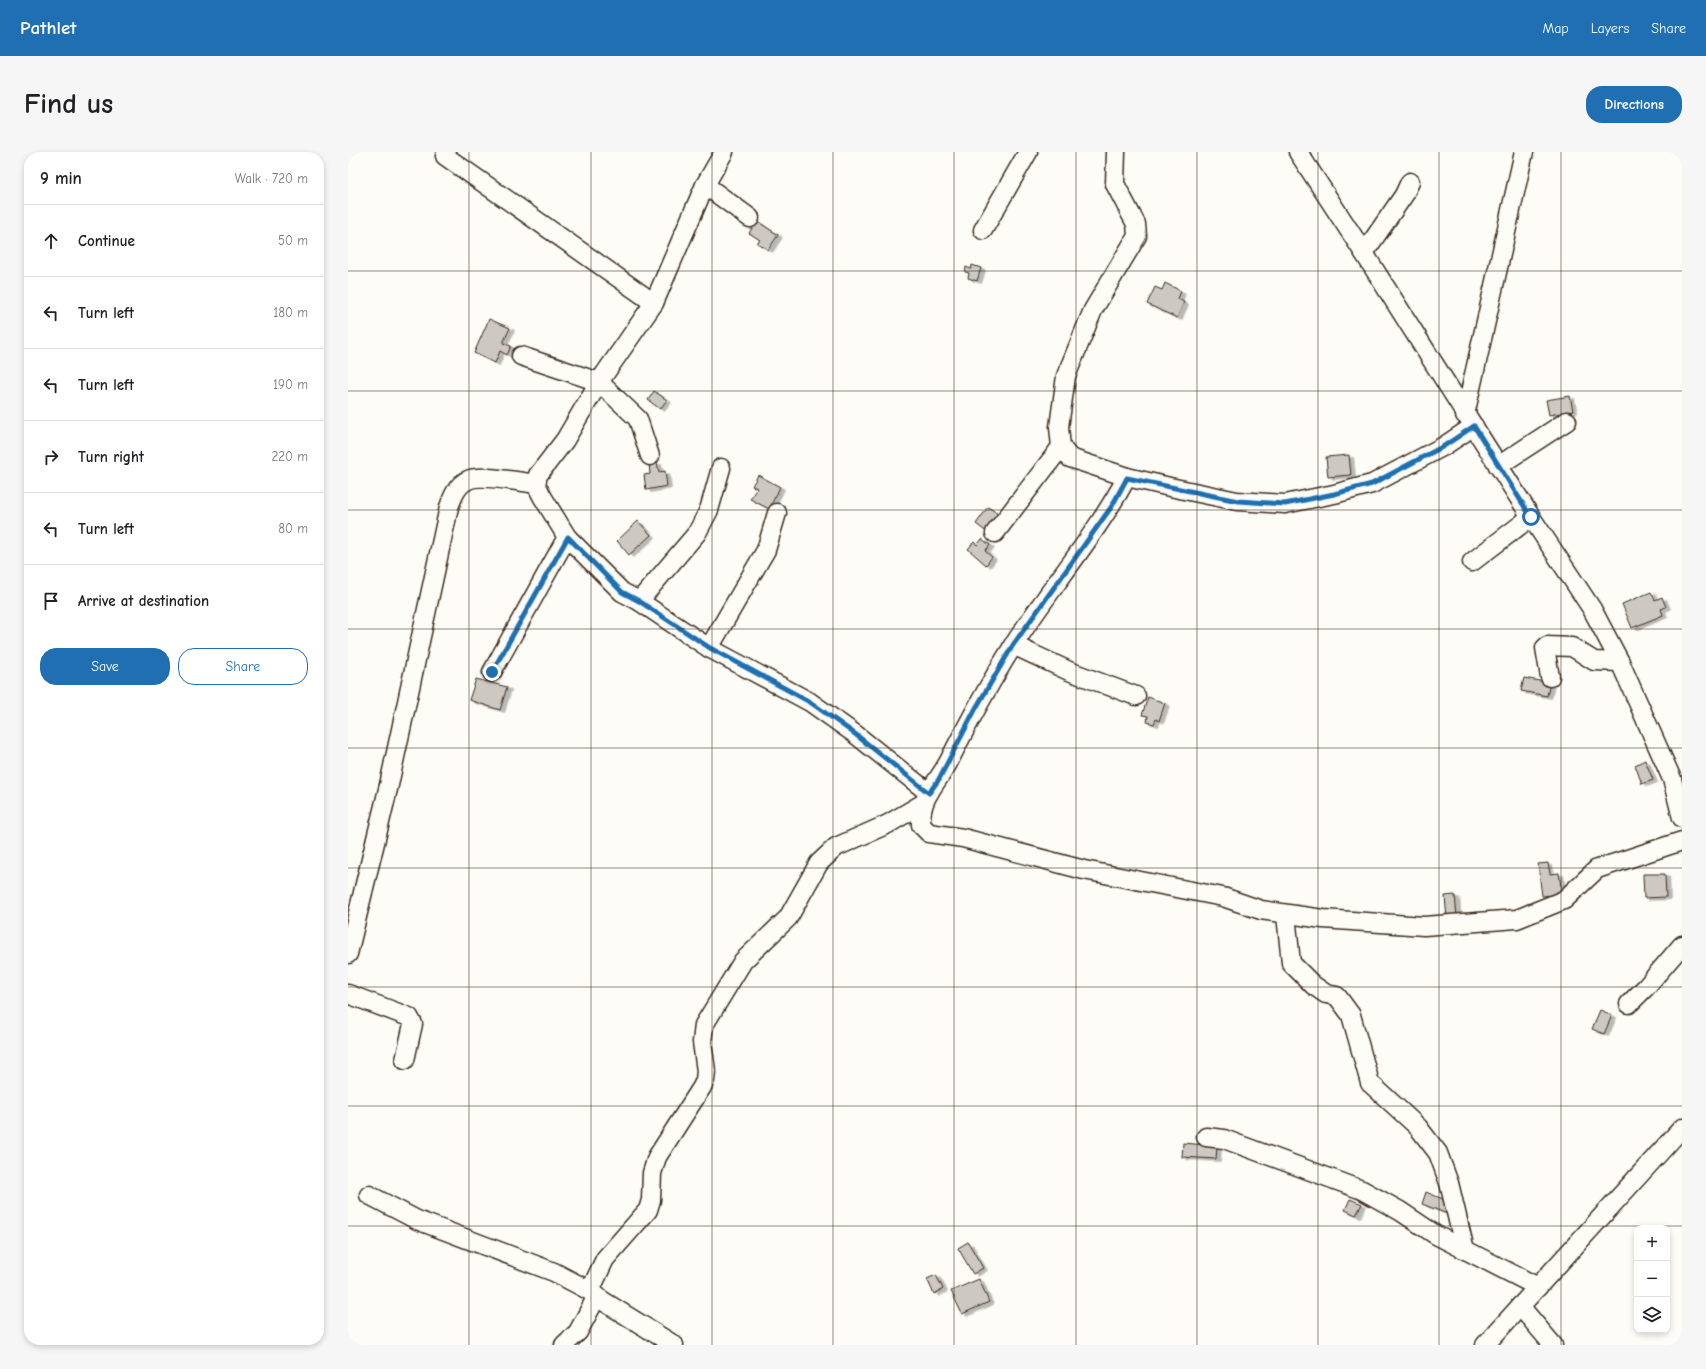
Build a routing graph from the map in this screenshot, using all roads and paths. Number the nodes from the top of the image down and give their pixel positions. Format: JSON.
{"nodes":[{"id":1,"x":724,"y":152,"type":"edge"},
{"id":2,"x":1028,"y":152,"type":"edge"},
{"id":3,"x":1116,"y":152,"type":"edge"},
{"id":4,"x":1298,"y":152,"type":"edge"},
{"id":5,"x":1524,"y":152,"type":"edge"},
{"id":6,"x":445,"y":156,"type":"dead end"},
{"id":7,"x":1410,"y":182,"type":"dead end"},
{"id":8,"x":705,"y":185,"type":"junction"},
{"id":9,"x":750,"y":218,"type":"dead end"},
{"id":10,"x":983,"y":230,"type":"dead end"},
{"id":11,"x":1364,"y":253,"type":"junction"},
{"id":12,"x":654,"y":303,"type":"junction"},
{"id":13,"x":522,"y":356,"type":"dead end"},
{"id":14,"x":599,"y":382,"type":"junction"},
{"id":15,"x":1469,"y":420,"type":"junction"},
{"id":16,"x":1567,"y":421,"type":"dead end"},
{"id":17,"x":1061,"y":446,"type":"junction"},
{"id":18,"x":650,"y":456,"type":"dead end"},
{"id":19,"x":1498,"y":466,"type":"junction"},
{"id":20,"x":720,"y":468,"type":"dead end"},
{"id":21,"x":1127,"y":478,"type":"junction"},
{"id":22,"x":536,"y":484,"type":"junction"},
{"id":23,"x":777,"y":513,"type":"dead end"},
{"id":24,"x":1531,"y":517,"type":"junction"},
{"id":25,"x":995,"y":533,"type":"dead end"},
{"id":26,"x":568,"y":537,"type":"junction"},
{"id":27,"x":1472,"y":562,"type":"dead end"},
{"id":28,"x":639,"y":601,"type":"junction"},
{"id":29,"x":1013,"y":645,"type":"junction"},
{"id":30,"x":710,"y":648,"type":"junction"},
{"id":31,"x":1620,"y":662,"type":"junction"},
{"id":32,"x":492,"y":672,"type":"dead end"},
{"id":33,"x":1550,"y":677,"type":"dead end"},
{"id":34,"x":1136,"y":696,"type":"dead end"},
{"id":35,"x":926,"y":798,"type":"junction"},
{"id":36,"x":1682,"y":818,"type":"edge"},
{"id":37,"x":1682,"y":841,"type":"edge"},
{"id":38,"x":1286,"y":915,"type":"junction"},
{"id":39,"x":1682,"y":945,"type":"edge"},
{"id":40,"x":348,"y":954,"type":"edge"},
{"id":41,"x":348,"y":994,"type":"edge"},
{"id":42,"x":1628,"y":1004,"type":"dead end"},
{"id":43,"x":405,"y":1060,"type":"dead end"},
{"id":44,"x":1682,"y":1128,"type":"edge"},
{"id":45,"x":1206,"y":1137,"type":"dead end"},
{"id":46,"x":369,"y":1195,"type":"dead end"},
{"id":47,"x":1465,"y":1250,"type":"junction"},
{"id":48,"x":1538,"y":1287,"type":"junction"},
{"id":49,"x":593,"y":1294,"type":"junction"},
{"id":50,"x":1520,"y":1306,"type":"junction"},
{"id":51,"x":564,"y":1345,"type":"edge"},
{"id":52,"x":674,"y":1345,"type":"edge"},
{"id":53,"x":1485,"y":1345,"type":"edge"},
{"id":54,"x":1553,"y":1345,"type":"edge"}],
"edges":[{"from":1,"to":8,"type":"street"},
{"from":2,"to":10,"type":"street"},
{"from":3,"to":17,"type":"street"},
{"from":4,"to":11,"type":"street"},
{"from":5,"to":15,"type":"street"},
{"from":6,"to":12,"type":"street"},
{"from":7,"to":11,"type":"street"},
{"from":8,"to":9,"type":"street"},
{"from":8,"to":12,"type":"street"},
{"from":11,"to":15,"type":"street"},
{"from":12,"to":14,"type":"street"},
{"from":13,"to":14,"type":"street"},
{"from":14,"to":18,"type":"street"},
{"from":14,"to":22,"type":"street"},
{"from":15,"to":19,"type":"street"},
{"from":15,"to":21,"type":"street"},
{"from":16,"to":19,"type":"street"},
{"from":17,"to":21,"type":"street"},
{"from":17,"to":25,"type":"street"},
{"from":19,"to":24,"type":"street"},
{"from":20,"to":28,"type":"street"},
{"from":21,"to":29,"type":"street"},
{"from":22,"to":26,"type":"street"},
{"from":22,"to":40,"type":"street"},
{"from":23,"to":30,"type":"street"},
{"from":24,"to":27,"type":"street"},
{"from":24,"to":31,"type":"street"},
{"from":26,"to":28,"type":"street"},
{"from":26,"to":32,"type":"street"},
{"from":28,"to":30,"type":"street"},
{"from":29,"to":34,"type":"street"},
{"from":29,"to":35,"type":"street"},
{"from":30,"to":35,"type":"street"},
{"from":31,"to":33,"type":"street"},
{"from":31,"to":36,"type":"street"},
{"from":35,"to":38,"type":"street"},
{"from":35,"to":49,"type":"street"},
{"from":37,"to":38,"type":"street"},
{"from":38,"to":47,"type":"street"},
{"from":39,"to":42,"type":"street"},
{"from":41,"to":43,"type":"street"},
{"from":44,"to":48,"type":"street"},
{"from":45,"to":47,"type":"street"},
{"from":46,"to":49,"type":"street"},
{"from":47,"to":48,"type":"street"},
{"from":48,"to":50,"type":"street"},
{"from":49,"to":51,"type":"street"},
{"from":49,"to":52,"type":"street"},
{"from":50,"to":53,"type":"street"},
{"from":50,"to":54,"type":"street"}]}
